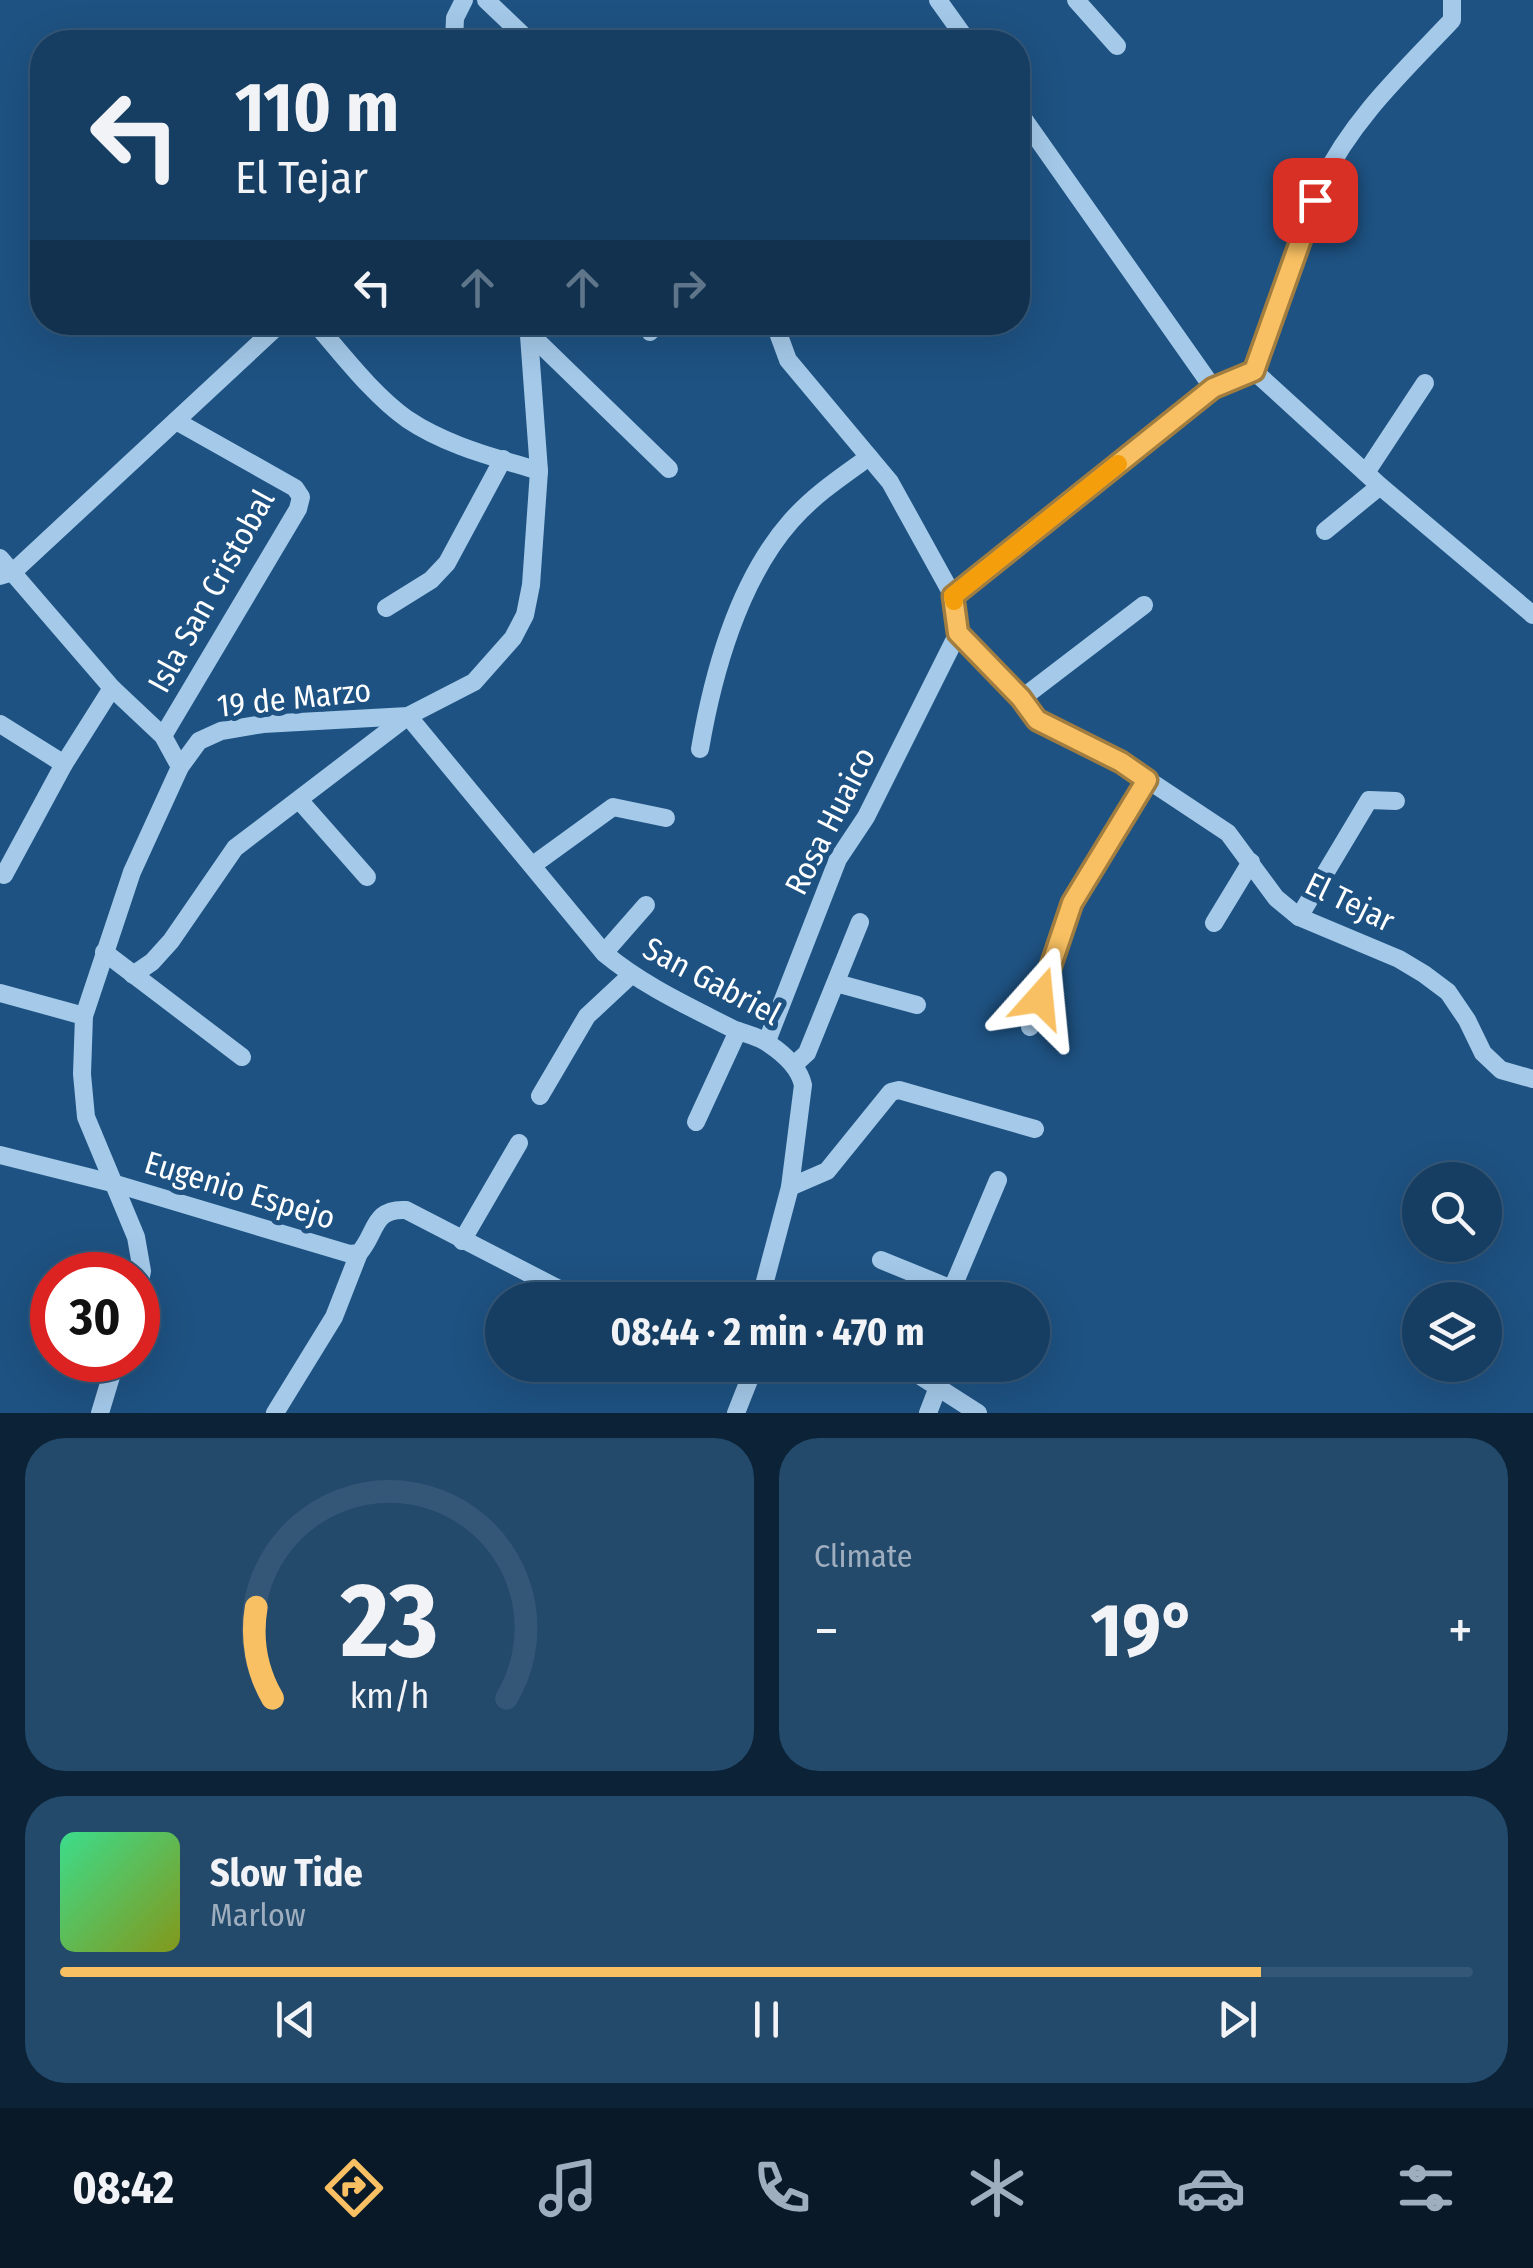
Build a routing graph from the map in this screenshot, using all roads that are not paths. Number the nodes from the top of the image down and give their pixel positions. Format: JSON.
{"nodes":[{"id":1,"x":464,"y":0,"type":"edge"},
{"id":2,"x":486,"y":0,"type":"edge"},
{"id":3,"x":938,"y":0,"type":"edge"},
{"id":4,"x":1076,"y":0,"type":"edge"},
{"id":5,"x":1452,"y":0,"type":"edge"},
{"id":6,"x":454,"y":30,"type":"edge"},
{"id":7,"x":517,"y":30,"type":"edge"},
{"id":8,"x":959,"y":30,"type":"edge"},
{"id":9,"x":1117,"y":46,"type":"dead end"},
{"id":10,"x":1030,"y":128,"type":"edge"},
{"id":11,"x":268,"y":335,"type":"edge"},
{"id":12,"x":326,"y":335,"type":"edge"},
{"id":13,"x":530,"y":335,"type":"edge"},
{"id":14,"x":536,"y":335,"type":"edge"},
{"id":15,"x":779,"y":335,"type":"edge"},
{"id":16,"x":1254,"y":371,"type":"junction"},
{"id":17,"x":1426,"y":383,"type":"dead end"},
{"id":18,"x":1213,"y":388,"type":"junction"},
{"id":19,"x":176,"y":421,"type":"junction"},
{"id":20,"x":869,"y":457,"type":"junction"},
{"id":21,"x":523,"y":466,"type":"junction"},
{"id":22,"x":669,"y":469,"type":"dead end"},
{"id":23,"x":1367,"y":471,"type":"junction"},
{"id":24,"x":1380,"y":486,"type":"junction"},
{"id":25,"x":1325,"y":530,"type":"dead end"},
{"id":26,"x":0,"y":558,"type":"edge"},
{"id":27,"x":7,"y":574,"type":"edge"},
{"id":28,"x":953,"y":596,"type":"junction"},
{"id":29,"x":1144,"y":606,"type":"dead end"},
{"id":30,"x":386,"y":608,"type":"dead end"},
{"id":31,"x":1533,"y":615,"type":"edge"},
{"id":32,"x":958,"y":633,"type":"junction"},
{"id":33,"x":112,"y":688,"type":"junction"},
{"id":34,"x":1021,"y":698,"type":"junction"},
{"id":35,"x":408,"y":716,"type":"junction"},
{"id":36,"x":0,"y":724,"type":"edge"},
{"id":37,"x":164,"y":738,"type":"junction"},
{"id":38,"x":700,"y":749,"type":"dead end"},
{"id":39,"x":64,"y":764,"type":"junction"},
{"id":40,"x":179,"y":765,"type":"junction"},
{"id":41,"x":1147,"y":780,"type":"junction"},
{"id":42,"x":300,"y":801,"type":"junction"},
{"id":43,"x":1396,"y":801,"type":"dead end"},
{"id":44,"x":666,"y":818,"type":"dead end"},
{"id":45,"x":1251,"y":862,"type":"junction"},
{"id":46,"x":533,"y":865,"type":"junction"},
{"id":47,"x":4,"y":875,"type":"dead end"},
{"id":48,"x":367,"y":877,"type":"dead end"},
{"id":49,"x":646,"y":905,"type":"dead end"},
{"id":50,"x":1299,"y":917,"type":"junction"},
{"id":51,"x":860,"y":922,"type":"dead end"},
{"id":52,"x":1214,"y":923,"type":"dead end"},
{"id":53,"x":104,"y":952,"type":"junction"},
{"id":54,"x":604,"y":952,"type":"junction"},
{"id":55,"x":133,"y":975,"type":"junction"},
{"id":56,"x":630,"y":975,"type":"junction"},
{"id":57,"x":836,"y":983,"type":"junction"},
{"id":58,"x":0,"y":993,"type":"edge"},
{"id":59,"x":917,"y":1004,"type":"dead end"},
{"id":60,"x":84,"y":1016,"type":"junction"},
{"id":61,"x":1030,"y":1026,"type":"dead end"},
{"id":62,"x":738,"y":1031,"type":"junction"},
{"id":63,"x":767,"y":1041,"type":"junction"},
{"id":64,"x":242,"y":1057,"type":"dead end"},
{"id":65,"x":794,"y":1065,"type":"junction"},
{"id":66,"x":1533,"y":1079,"type":"edge"},
{"id":67,"x":540,"y":1096,"type":"dead end"},
{"id":68,"x":696,"y":1122,"type":"dead end"},
{"id":69,"x":1035,"y":1129,"type":"dead end"},
{"id":70,"x":520,"y":1143,"type":"dead end"},
{"id":71,"x":0,"y":1154,"type":"edge"},
{"id":72,"x":998,"y":1180,"type":"dead end"},
{"id":73,"x":116,"y":1184,"type":"junction"},
{"id":74,"x":790,"y":1187,"type":"junction"},
{"id":75,"x":462,"y":1242,"type":"junction"},
{"id":76,"x":139,"y":1252,"type":"edge"},
{"id":77,"x":359,"y":1253,"type":"junction"},
{"id":78,"x":881,"y":1260,"type":"dead end"},
{"id":79,"x":545,"y":1282,"type":"edge"},
{"id":80,"x":765,"y":1282,"type":"edge"},
{"id":81,"x":926,"y":1282,"type":"edge"},
{"id":82,"x":955,"y":1282,"type":"edge"},
{"id":83,"x":109,"y":1382,"type":"edge"},
{"id":84,"x":748,"y":1382,"type":"edge"},
{"id":85,"x":932,"y":1382,"type":"edge"},
{"id":86,"x":938,"y":1387,"type":"junction"},
{"id":87,"x":971,"y":1411,"type":"edge"},
{"id":88,"x":277,"y":1412,"type":"edge"},
{"id":89,"x":100,"y":1413,"type":"edge"},
{"id":90,"x":736,"y":1413,"type":"edge"},
{"id":91,"x":928,"y":1413,"type":"edge"}],
"edges":[{"from":1,"to":6,"type":"street"},
{"from":2,"to":7,"type":"street"},
{"from":3,"to":8,"type":"street"},
{"from":4,"to":9,"type":"street"},
{"from":5,"to":16,"type":"street"},
{"from":10,"to":18,"type":"street"},
{"from":11,"to":19,"type":"street"},
{"from":12,"to":21,"type":"street"},
{"from":13,"to":21,"type":"street","name":"19 de Marzo"},
{"from":14,"to":22,"type":"street"},
{"from":15,"to":20,"type":"street"},
{"from":16,"to":18,"type":"street"},
{"from":16,"to":23,"type":"street"},
{"from":17,"to":23,"type":"street"},
{"from":18,"to":28,"type":"street"},
{"from":19,"to":27,"type":"street"},
{"from":19,"to":37,"type":"street","name":"Isla San Cristobal"},
{"from":20,"to":28,"type":"street"},
{"from":20,"to":38,"type":"street"},
{"from":21,"to":30,"type":"street"},
{"from":21,"to":35,"type":"street","name":"19 de Marzo"},
{"from":23,"to":24,"type":"street"},
{"from":24,"to":25,"type":"street"},
{"from":24,"to":31,"type":"street"},
{"from":26,"to":27,"type":"street"},
{"from":27,"to":33,"type":"street"},
{"from":28,"to":32,"type":"street"},
{"from":29,"to":34,"type":"street"},
{"from":32,"to":34,"type":"street","name":"El Tejar"},
{"from":32,"to":63,"type":"street","name":"Rosa Huaico"},
{"from":33,"to":37,"type":"street"},
{"from":33,"to":39,"type":"street"},
{"from":34,"to":41,"type":"street","name":"El Tejar"},
{"from":35,"to":40,"type":"street","name":"19 de Marzo"},
{"from":35,"to":42,"type":"street"},
{"from":35,"to":46,"type":"street","name":"San Gabriel"},
{"from":36,"to":39,"type":"street"},
{"from":37,"to":40,"type":"street"},
{"from":39,"to":47,"type":"street"},
{"from":40,"to":53,"type":"street","name":"19 de Marzo"},
{"from":41,"to":45,"type":"street","name":"El Tejar"},
{"from":41,"to":61,"type":"street"},
{"from":42,"to":48,"type":"street"},
{"from":42,"to":55,"type":"street"},
{"from":43,"to":50,"type":"street"},
{"from":44,"to":46,"type":"street"},
{"from":45,"to":50,"type":"street","name":"El Tejar"},
{"from":45,"to":52,"type":"street"},
{"from":46,"to":54,"type":"street","name":"San Gabriel"},
{"from":49,"to":54,"type":"street"},
{"from":50,"to":66,"type":"street","name":"El Tejar"},
{"from":51,"to":57,"type":"street"},
{"from":53,"to":55,"type":"street"},
{"from":53,"to":60,"type":"street","name":"19 de Marzo"},
{"from":54,"to":56,"type":"street","name":"San Gabriel"},
{"from":55,"to":64,"type":"street"},
{"from":56,"to":62,"type":"street","name":"San Gabriel"},
{"from":56,"to":67,"type":"street"},
{"from":57,"to":59,"type":"street"},
{"from":57,"to":65,"type":"street"},
{"from":58,"to":60,"type":"street"},
{"from":60,"to":73,"type":"street","name":"19 de Marzo"},
{"from":62,"to":63,"type":"street","name":"San Gabriel"},
{"from":62,"to":68,"type":"street"},
{"from":63,"to":65,"type":"street","name":"San Gabriel"},
{"from":65,"to":74,"type":"street","name":"San Gabriel"},
{"from":69,"to":74,"type":"street"},
{"from":70,"to":75,"type":"street"},
{"from":71,"to":73,"type":"street","name":"Eugenio Espejo"},
{"from":72,"to":82,"type":"street"},
{"from":73,"to":76,"type":"street","name":"19 de Marzo"},
{"from":73,"to":77,"type":"street","name":"Eugenio Espejo"},
{"from":74,"to":80,"type":"street","name":"San Gabriel"},
{"from":75,"to":77,"type":"street","name":"Eugenio Espejo"},
{"from":75,"to":79,"type":"street","name":"Eugenio Espejo"},
{"from":77,"to":88,"type":"street"},
{"from":78,"to":81,"type":"street"},
{"from":83,"to":89,"type":"street"},
{"from":84,"to":90,"type":"street"},
{"from":85,"to":86,"type":"street"},
{"from":86,"to":87,"type":"street"},
{"from":86,"to":91,"type":"street"}]}
